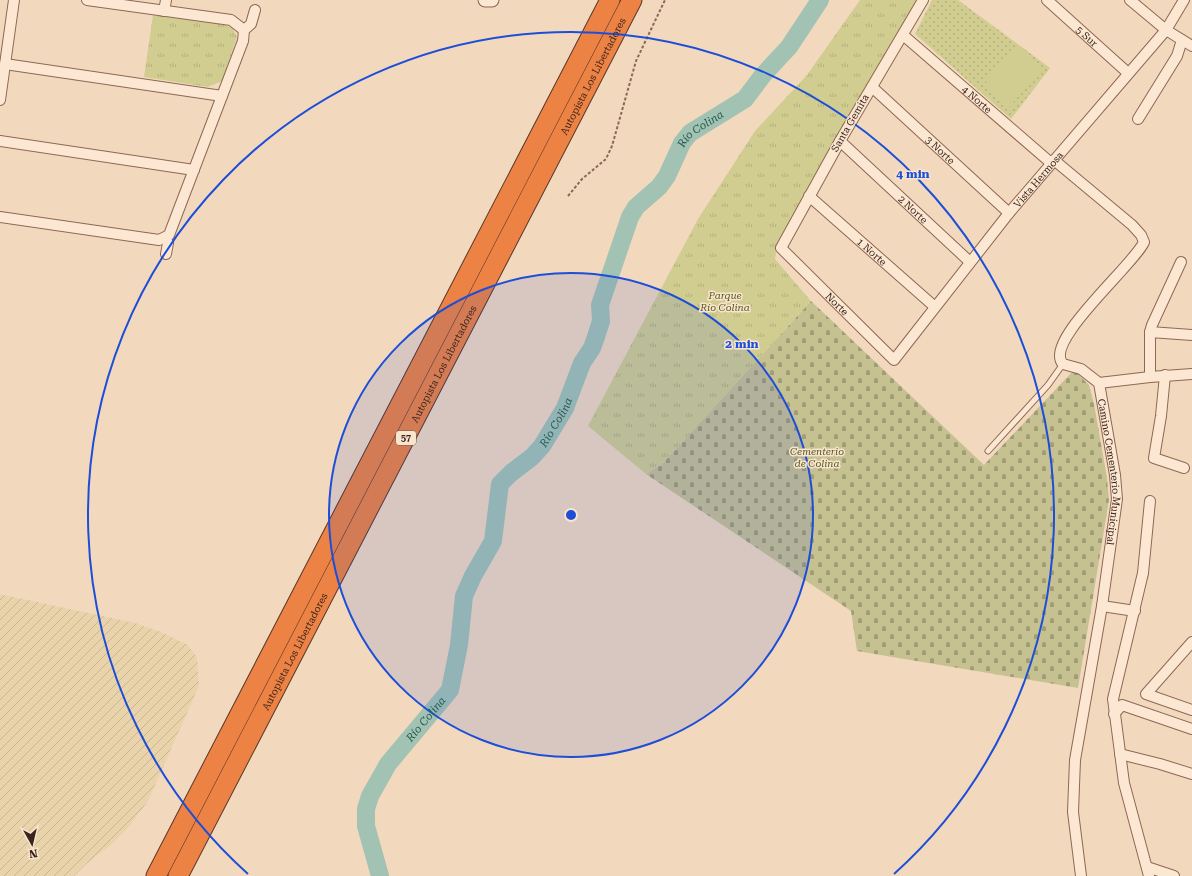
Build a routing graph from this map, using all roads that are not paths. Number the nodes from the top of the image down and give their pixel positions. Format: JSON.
{"nodes":[{"id":1,"x":14,"y":0,"type":"edge"},
{"id":2,"x":87,"y":0,"type":"edge"},
{"id":3,"x":166,"y":0,"type":"edge"},
{"id":4,"x":485,"y":0,"type":"edge"},
{"id":5,"x":492,"y":0,"type":"edge"},
{"id":6,"x":610,"y":0,"type":"edge"},
{"id":7,"x":632,"y":0,"type":"edge"},
{"id":8,"x":923,"y":0,"type":"edge"},
{"id":9,"x":1047,"y":0,"type":"edge"},
{"id":10,"x":1130,"y":0,"type":"edge"},
{"id":11,"x":1184,"y":0,"type":"edge"},
{"id":12,"x":152,"y":4,"type":"edge"},
{"id":13,"x":255,"y":10,"type":"dead end"},
{"id":14,"x":164,"y":11,"type":"junction"},
{"id":15,"x":244,"y":30,"type":"junction"},
{"id":16,"x":1166,"y":30,"type":"junction"},
{"id":17,"x":903,"y":35,"type":"junction"},
{"id":18,"x":1182,"y":40,"type":"junction"},
{"id":19,"x":1192,"y":46,"type":"edge"},
{"id":20,"x":5,"y":64,"type":"junction"},
{"id":21,"x":1128,"y":73,"type":"junction"},
{"id":22,"x":872,"y":87,"type":"junction"},
{"id":23,"x":222,"y":96,"type":"junction"},
{"id":24,"x":0,"y":100,"type":"edge"},
{"id":25,"x":1138,"y":119,"type":"dead end"},
{"id":26,"x":0,"y":141,"type":"edge"},
{"id":27,"x":840,"y":141,"type":"junction"},
{"id":28,"x":1053,"y":161,"type":"junction"},
{"id":29,"x":194,"y":170,"type":"junction"},
{"id":30,"x":809,"y":196,"type":"junction"},
{"id":31,"x":1009,"y":213,"type":"junction"},
{"id":32,"x":0,"y":217,"type":"edge"},
{"id":33,"x":165,"y":238,"type":"junction"},
{"id":34,"x":781,"y":248,"type":"joint"},
{"id":35,"x":166,"y":254,"type":"dead end"},
{"id":36,"x":970,"y":262,"type":"junction"},
{"id":37,"x":1181,"y":262,"type":"dead end"},
{"id":38,"x":935,"y":307,"type":"junction"},
{"id":39,"x":1150,"y":332,"type":"junction"},
{"id":40,"x":1192,"y":335,"type":"edge"},
{"id":41,"x":894,"y":360,"type":"joint"},
{"id":42,"x":1063,"y":364,"type":"junction"},
{"id":43,"x":1192,"y":374,"type":"edge"},
{"id":44,"x":1165,"y":375,"type":"junction"},
{"id":45,"x":1150,"y":376,"type":"junction"},
{"id":46,"x":1099,"y":383,"type":"junction"},
{"id":47,"x":988,"y":451,"type":"dead end"},
{"id":48,"x":1184,"y":468,"type":"dead end"},
{"id":49,"x":1150,"y":501,"type":"dead end"},
{"id":50,"x":1102,"y":606,"type":"junction"},
{"id":51,"x":1135,"y":611,"type":"junction"},
{"id":52,"x":1192,"y":642,"type":"edge"},
{"id":53,"x":1187,"y":654,"type":"edge"},
{"id":54,"x":1192,"y":710,"type":"edge"},
{"id":55,"x":1114,"y":714,"type":"junction"},
{"id":56,"x":1192,"y":729,"type":"edge"},
{"id":57,"x":1120,"y":754,"type":"junction"},
{"id":58,"x":1192,"y":774,"type":"edge"},
{"id":59,"x":1148,"y":872,"type":"edge"},
{"id":60,"x":156,"y":876,"type":"edge"},
{"id":61,"x":178,"y":876,"type":"edge"},
{"id":62,"x":1081,"y":876,"type":"edge"},
{"id":63,"x":1174,"y":876,"type":"edge"}],
"edges":[{"from":1,"to":20,"type":"street"},
{"from":2,"to":12,"type":"street"},
{"from":3,"to":14,"type":"street"},
{"from":4,"to":5,"type":"street"},
{"from":6,"to":60,"type":"highway","name":"Autopista Los Libertadores","number":"57"},
{"from":7,"to":61,"type":"highway","name":"Autopista Los Libertadores","number":"57"},
{"from":8,"to":17,"type":"street","name":"Santa Gemita"},
{"from":9,"to":21,"type":"street","name":"5 Sur"},
{"from":10,"to":16,"type":"street"},
{"from":11,"to":16,"type":"street","name":"Vista Hermosa"},
{"from":12,"to":14,"type":"street"},
{"from":13,"to":15,"type":"street"},
{"from":14,"to":15,"type":"street"},
{"from":15,"to":23,"type":"street"},
{"from":16,"to":18,"type":"street"},
{"from":16,"to":21,"type":"street","name":"Vista Hermosa"},
{"from":17,"to":22,"type":"street","name":"Santa Gemita"},
{"from":17,"to":28,"type":"street","name":"4 Norte"},
{"from":18,"to":19,"type":"street"},
{"from":18,"to":25,"type":"street"},
{"from":20,"to":23,"type":"street"},
{"from":20,"to":24,"type":"street"},
{"from":21,"to":28,"type":"street","name":"Vista Hermosa"},
{"from":22,"to":27,"type":"street","name":"Santa Gemita"},
{"from":22,"to":31,"type":"street","name":"3 Norte"},
{"from":23,"to":29,"type":"street"},
{"from":26,"to":29,"type":"street"},
{"from":27,"to":30,"type":"street","name":"Santa Gemita"},
{"from":27,"to":36,"type":"street","name":"2 Norte"},
{"from":28,"to":31,"type":"street","name":"Vista Hermosa"},
{"from":28,"to":42,"type":"street"},
{"from":29,"to":33,"type":"street"},
{"from":30,"to":34,"type":"street","name":"Santa Gemita"},
{"from":30,"to":38,"type":"street","name":"1 Norte"},
{"from":31,"to":36,"type":"street","name":"Vista Hermosa"},
{"from":32,"to":33,"type":"street"},
{"from":33,"to":35,"type":"street"},
{"from":34,"to":41,"type":"street","name":"Norte"},
{"from":36,"to":38,"type":"street","name":"Vista Hermosa"},
{"from":37,"to":39,"type":"street"},
{"from":38,"to":41,"type":"street","name":"Vista Hermosa"},
{"from":39,"to":40,"type":"street"},
{"from":39,"to":45,"type":"street"},
{"from":42,"to":46,"type":"street"},
{"from":42,"to":47,"type":"lane"},
{"from":43,"to":44,"type":"street"},
{"from":44,"to":45,"type":"street"},
{"from":44,"to":48,"type":"street"},
{"from":45,"to":46,"type":"street"},
{"from":46,"to":50,"type":"street","name":"Camino Cementerio Municipal"},
{"from":49,"to":51,"type":"street"},
{"from":50,"to":51,"type":"street"},
{"from":50,"to":62,"type":"street","name":"Camino Cementerio Municipal"},
{"from":51,"to":55,"type":"street"},
{"from":52,"to":53,"type":"street"},
{"from":53,"to":54,"type":"street"},
{"from":55,"to":56,"type":"street"},
{"from":55,"to":57,"type":"street"},
{"from":57,"to":58,"type":"street"},
{"from":57,"to":59,"type":"street"},
{"from":59,"to":63,"type":"street"}]}
